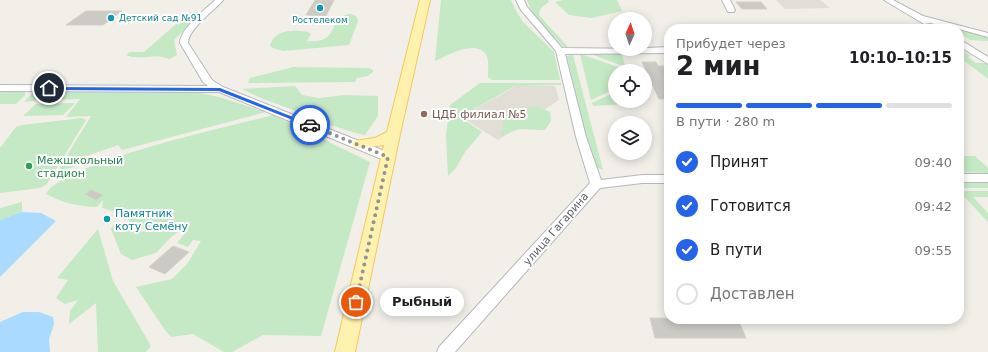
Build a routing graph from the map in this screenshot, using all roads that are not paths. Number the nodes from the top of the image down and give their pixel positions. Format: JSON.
{"nodes":[{"id":1,"x":219,"y":0,"type":"edge"},
{"id":2,"x":425,"y":0,"type":"edge"},
{"id":3,"x":520,"y":0,"type":"edge"},
{"id":4,"x":726,"y":0,"type":"edge"},
{"id":5,"x":888,"y":0,"type":"edge"},
{"id":6,"x":731,"y":10,"type":"dead end"},
{"id":7,"x":920,"y":18,"type":"junction"},
{"id":8,"x":930,"y":24,"type":"edge"},
{"id":9,"x":944,"y":24,"type":"edge"},
{"id":10,"x":964,"y":29,"type":"edge"},
{"id":11,"x":988,"y":35,"type":"edge"},
{"id":12,"x":964,"y":45,"type":"edge"},
{"id":13,"x":964,"y":49,"type":"edge"},
{"id":14,"x":970,"y":49,"type":"junction"},
{"id":15,"x":664,"y":50,"type":"edge"},
{"id":16,"x":560,"y":51,"type":"junction"},
{"id":17,"x":988,"y":61,"type":"edge"},
{"id":18,"x":0,"y":88,"type":"edge"},
{"id":19,"x":220,"y":89,"type":"junction"},
{"id":20,"x":393,"y":134,"type":"junction"},
{"id":21,"x":359,"y":144,"type":"junction"},
{"id":22,"x":388,"y":157,"type":"junction"},
{"id":23,"x":964,"y":178,"type":"edge"},
{"id":24,"x":988,"y":178,"type":"edge"},
{"id":25,"x":664,"y":179,"type":"edge"},
{"id":26,"x":596,"y":184,"type":"junction"},
{"id":27,"x":345,"y":352,"type":"edge"},
{"id":28,"x":445,"y":352,"type":"edge"}],
"edges":[{"from":1,"to":19,"type":"street"},
{"from":2,"to":20,"type":"main road"},
{"from":3,"to":16,"type":"street","name":"улица Гагарина"},
{"from":4,"to":6,"type":"street"},
{"from":5,"to":7,"type":"street"},
{"from":7,"to":8,"type":"street"},
{"from":7,"to":9,"type":"street"},
{"from":10,"to":11,"type":"street"},
{"from":12,"to":14,"type":"street"},
{"from":13,"to":14,"type":"street"},
{"from":14,"to":17,"type":"street"},
{"from":15,"to":16,"type":"street"},
{"from":16,"to":26,"type":"street","name":"улица Гагарина"},
{"from":18,"to":19,"type":"street"},
{"from":19,"to":21,"type":"street"},
{"from":20,"to":21,"type":"main road"},
{"from":20,"to":22,"type":"main road"},
{"from":21,"to":22,"type":"street"},
{"from":22,"to":27,"type":"main road"},
{"from":23,"to":24,"type":"street"},
{"from":25,"to":26,"type":"street"},
{"from":26,"to":28,"type":"street","name":"улица Гагарина"}]}
